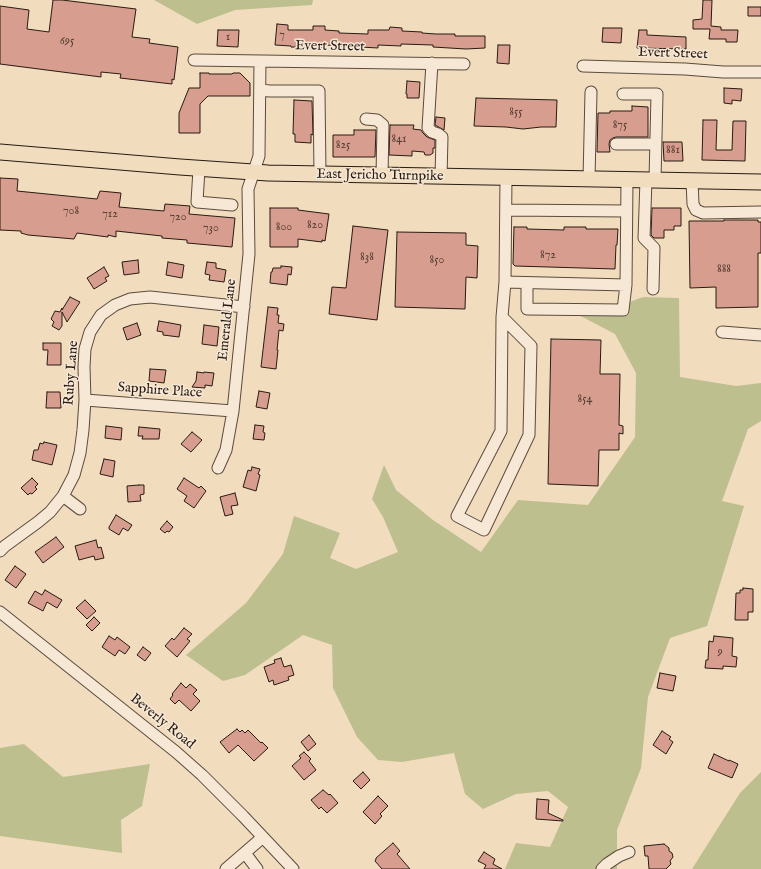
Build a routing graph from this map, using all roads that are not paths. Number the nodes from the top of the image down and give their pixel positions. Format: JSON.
{"nodes":[{"id":1,"x":194,"y":60,"type":"dead end"},
{"id":2,"x":260,"y":61,"type":"junction"},
{"id":3,"x":432,"y":63,"type":"junction"},
{"id":4,"x":464,"y":64,"type":"dead end"},
{"id":5,"x":583,"y":66,"type":"dead end"},
{"id":6,"x":761,"y":72,"type":"edge"},
{"id":7,"x":260,"y":90,"type":"junction"},
{"id":8,"x":590,"y":92,"type":"dead end"},
{"id":9,"x":622,"y":94,"type":"dead end"},
{"id":10,"x":366,"y":119,"type":"dead end"},
{"id":11,"x":616,"y":144,"type":"dead end"},
{"id":12,"x":656,"y":144,"type":"junction"},
{"id":13,"x":0,"y":152,"type":"edge"},
{"id":14,"x":200,"y":169,"type":"junction"},
{"id":15,"x":254,"y":173,"type":"junction"},
{"id":16,"x":320,"y":175,"type":"junction"},
{"id":17,"x":382,"y":176,"type":"junction"},
{"id":18,"x":441,"y":177,"type":"junction"},
{"id":19,"x":506,"y":178,"type":"junction"},
{"id":20,"x":589,"y":179,"type":"junction"},
{"id":21,"x":627,"y":180,"type":"junction"},
{"id":22,"x":650,"y":180,"type":"junction"},
{"id":23,"x":692,"y":181,"type":"junction"},
{"id":24,"x":761,"y":182,"type":"edge"},
{"id":25,"x":232,"y":205,"type":"dead end"},
{"id":26,"x":506,"y":210,"type":"junction"},
{"id":27,"x":626,"y":211,"type":"junction"},
{"id":28,"x":761,"y":212,"type":"edge"},
{"id":29,"x":504,"y":282,"type":"junction"},
{"id":30,"x":527,"y":282,"type":"junction"},
{"id":31,"x":626,"y":285,"type":"junction"},
{"id":32,"x":653,"y":289,"type":"dead end"},
{"id":33,"x":244,"y":307,"type":"junction"},
{"id":34,"x":502,"y":317,"type":"junction"},
{"id":35,"x":722,"y":332,"type":"dead end"},
{"id":36,"x":761,"y":335,"type":"edge"},
{"id":37,"x":85,"y":400,"type":"junction"},
{"id":38,"x":233,"y":412,"type":"junction"},
{"id":39,"x":218,"y":468,"type":"dead end"},
{"id":40,"x":63,"y":496,"type":"junction"},
{"id":41,"x":80,"y":509,"type":"dead end"},
{"id":42,"x":0,"y":551,"type":"edge"},
{"id":43,"x":0,"y":612,"type":"edge"},
{"id":44,"x":264,"y":837,"type":"junction"},
{"id":45,"x":630,"y":852,"type":"dead end"},
{"id":46,"x":245,"y":853,"type":"junction"},
{"id":47,"x":226,"y":869,"type":"edge"},
{"id":48,"x":257,"y":869,"type":"edge"},
{"id":49,"x":293,"y":869,"type":"edge"},
{"id":50,"x":602,"y":869,"type":"edge"}],
"edges":[{"from":1,"to":2,"type":"street","name":"Evert Street"},
{"from":2,"to":3,"type":"street","name":"Evert Street"},
{"from":2,"to":7,"type":"street","name":"Emerald Lane"},
{"from":3,"to":4,"type":"street","name":"Evert Street"},
{"from":3,"to":18,"type":"street"},
{"from":5,"to":6,"type":"street","name":"Evert Street"},
{"from":7,"to":15,"type":"street","name":"Emerald Lane"},
{"from":7,"to":16,"type":"street"},
{"from":8,"to":20,"type":"street"},
{"from":9,"to":12,"type":"street"},
{"from":10,"to":17,"type":"street"},
{"from":11,"to":12,"type":"street"},
{"from":12,"to":22,"type":"street"},
{"from":13,"to":14,"type":"main road","name":"East Jericho Turnpike"},
{"from":14,"to":15,"type":"main road","name":"East Jericho Turnpike"},
{"from":14,"to":25,"type":"street"},
{"from":15,"to":16,"type":"main road","name":"East Jericho Turnpike"},
{"from":15,"to":33,"type":"street","name":"Emerald Lane"},
{"from":16,"to":17,"type":"main road","name":"East Jericho Turnpike"},
{"from":17,"to":18,"type":"main road","name":"East Jericho Turnpike"},
{"from":18,"to":19,"type":"main road","name":"East Jericho Turnpike"},
{"from":19,"to":20,"type":"main road","name":"East Jericho Turnpike"},
{"from":19,"to":26,"type":"street"},
{"from":20,"to":21,"type":"main road","name":"East Jericho Turnpike"},
{"from":21,"to":22,"type":"main road","name":"East Jericho Turnpike"},
{"from":21,"to":27,"type":"street"},
{"from":22,"to":23,"type":"main road","name":"East Jericho Turnpike"},
{"from":22,"to":32,"type":"street"},
{"from":23,"to":24,"type":"main road","name":"East Jericho Turnpike"},
{"from":23,"to":28,"type":"street"},
{"from":26,"to":27,"type":"street"},
{"from":26,"to":29,"type":"street"},
{"from":27,"to":31,"type":"street"},
{"from":29,"to":30,"type":"street"},
{"from":29,"to":34,"type":"street"},
{"from":30,"to":31,"type":"street"},
{"from":30,"to":31,"type":"street"},
{"from":33,"to":37,"type":"street","name":"Ruby Lane"},
{"from":33,"to":38,"type":"street","name":"Emerald Lane"},
{"from":34,"to":34,"type":"street"},
{"from":35,"to":36,"type":"street"},
{"from":37,"to":38,"type":"street","name":"Sapphire Place"},
{"from":37,"to":40,"type":"street","name":"Ruby Lane"},
{"from":38,"to":39,"type":"street","name":"Emerald Lane"},
{"from":40,"to":41,"type":"street"},
{"from":40,"to":42,"type":"street","name":"Ruby Lane"},
{"from":43,"to":44,"type":"street","name":"Beverly Road"},
{"from":44,"to":46,"type":"street"},
{"from":44,"to":49,"type":"street","name":"Beverly Road"},
{"from":45,"to":50,"type":"street"},
{"from":46,"to":47,"type":"street"},
{"from":46,"to":48,"type":"street"}]}
